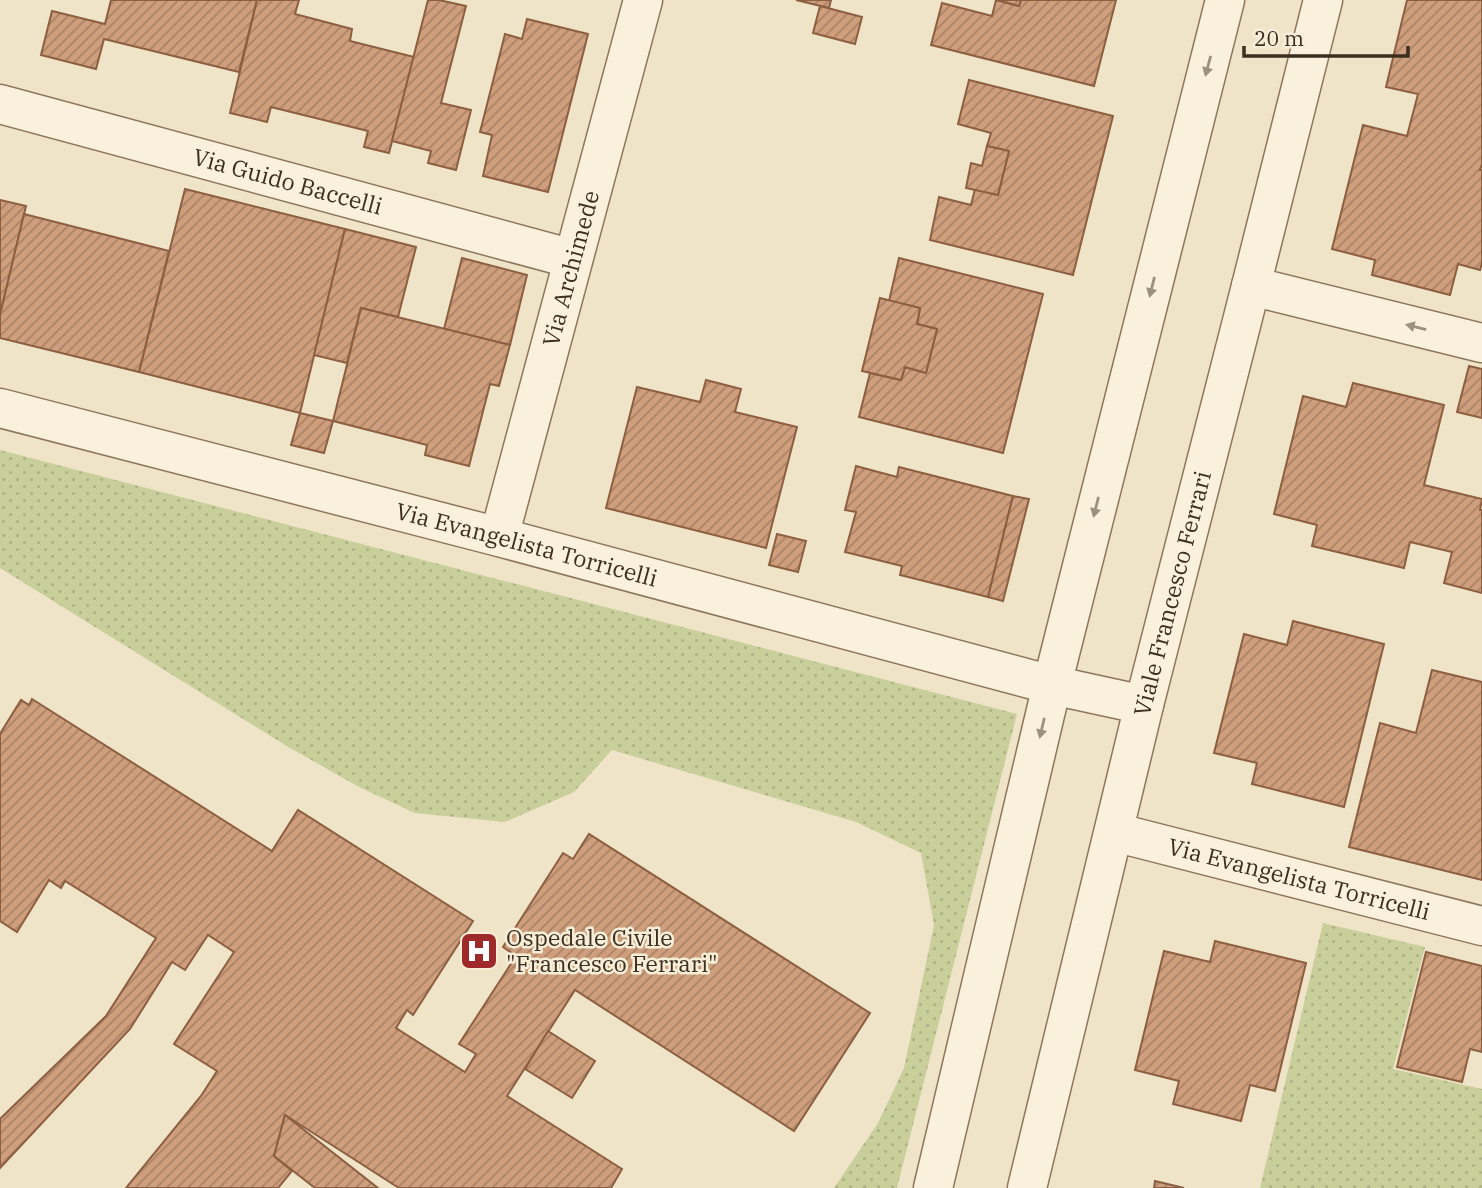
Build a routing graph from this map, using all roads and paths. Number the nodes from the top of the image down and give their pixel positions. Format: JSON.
{"nodes":[{"id":1,"x":643,"y":0,"type":"edge"},
{"id":2,"x":1225,"y":0,"type":"edge"},
{"id":3,"x":1323,"y":0,"type":"edge"},
{"id":4,"x":0,"y":104,"type":"edge"},
{"id":5,"x":573,"y":259,"type":"junction"},
{"id":6,"x":1251,"y":286,"type":"junction"},
{"id":7,"x":1482,"y":343,"type":"edge"},
{"id":8,"x":0,"y":408,"type":"edge"},
{"id":9,"x":499,"y":537,"type":"junction"},
{"id":10,"x":1052,"y":685,"type":"junction"},
{"id":11,"x":1144,"y":705,"type":"junction"},
{"id":12,"x":1114,"y":832,"type":"junction"},
{"id":13,"x":1482,"y":926,"type":"edge"},
{"id":14,"x":933,"y":1188,"type":"edge"},
{"id":15,"x":1027,"y":1188,"type":"edge"}],
"edges":[{"from":1,"to":5,"type":"street","name":"Via Archimede"},
{"from":2,"to":10,"type":"street","one_way":true},
{"from":3,"to":6,"type":"street","name":"Viale Francesco Ferrari"},
{"from":4,"to":5,"type":"street","name":"Via Guido Baccelli"},
{"from":5,"to":9,"type":"street","name":"Via Archimede"},
{"from":7,"to":6,"type":"street","one_way":true},
{"from":6,"to":11,"type":"street","name":"Viale Francesco Ferrari"},
{"from":8,"to":9,"type":"street","name":"Via Evangelista Torricelli"},
{"from":9,"to":10,"type":"street","name":"Via Evangelista Torricelli"},
{"from":10,"to":11,"type":"street","name":"Via Evangelista Torricelli"},
{"from":10,"to":14,"type":"street","one_way":true},
{"from":11,"to":12,"type":"street","name":"Viale Francesco Ferrari"},
{"from":12,"to":13,"type":"street","name":"Via Evangelista Torricelli"},
{"from":12,"to":15,"type":"street","name":"Viale Francesco Ferrari"}]}
